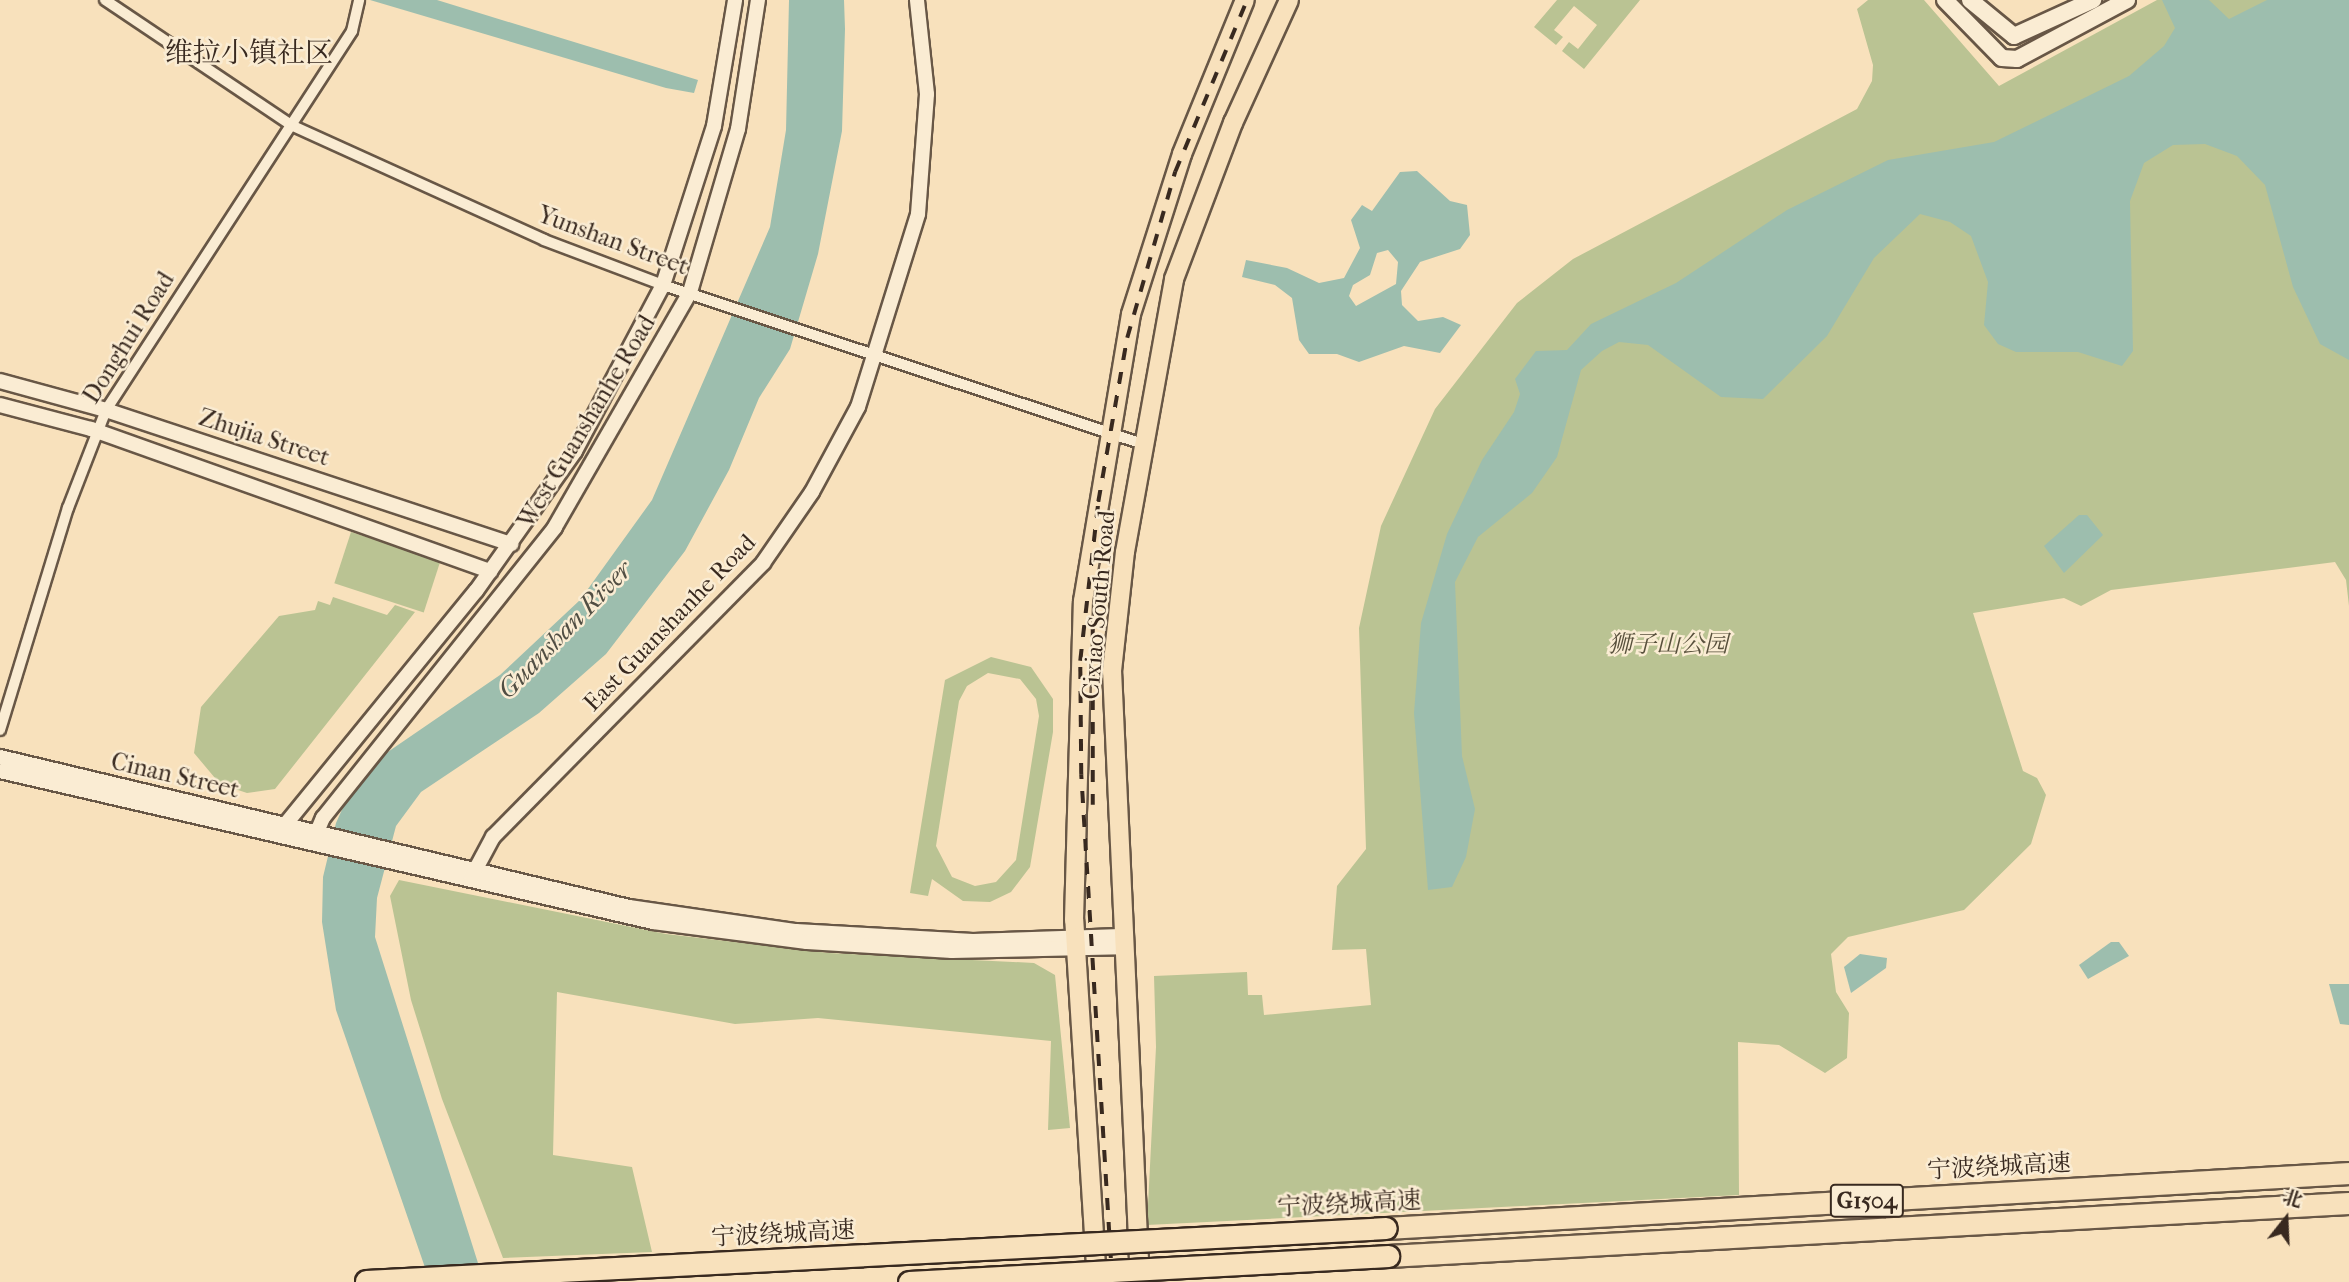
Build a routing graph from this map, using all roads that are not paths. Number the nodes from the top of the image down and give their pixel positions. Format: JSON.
{"nodes":[{"id":1,"x":105,"y":0,"type":"edge"},
{"id":2,"x":359,"y":0,"type":"edge"},
{"id":3,"x":735,"y":0,"type":"edge"},
{"id":4,"x":758,"y":0,"type":"edge"},
{"id":5,"x":918,"y":0,"type":"edge"},
{"id":6,"x":1245,"y":0,"type":"edge"},
{"id":7,"x":1289,"y":0,"type":"edge"},
{"id":8,"x":1944,"y":0,"type":"edge"},
{"id":9,"x":1970,"y":0,"type":"edge"},
{"id":10,"x":2093,"y":0,"type":"edge"},
{"id":11,"x":2127,"y":0,"type":"edge"},
{"id":12,"x":291,"y":125,"type":"junction"},
{"id":13,"x":663,"y":285,"type":"junction"},
{"id":14,"x":690,"y":292,"type":"junction"},
{"id":15,"x":876,"y":353,"type":"junction"},
{"id":16,"x":0,"y":381,"type":"edge"},
{"id":17,"x":0,"y":405,"type":"edge"},
{"id":18,"x":106,"y":410,"type":"junction"},
{"id":19,"x":98,"y":431,"type":"junction"},
{"id":20,"x":1111,"y":433,"type":"junction"},
{"id":21,"x":1143,"y":444,"type":"junction"},
{"id":22,"x":511,"y":544,"type":"junction"},
{"id":23,"x":490,"y":571,"type":"junction"},
{"id":24,"x":0,"y":730,"type":"edge"},
{"id":25,"x":0,"y":757,"type":"edge"},
{"id":26,"x":0,"y":771,"type":"edge"},
{"id":27,"x":281,"y":830,"type":"junction"},
{"id":28,"x":314,"y":838,"type":"junction"},
{"id":29,"x":471,"y":877,"type":"junction"},
{"id":30,"x":1122,"y":942,"type":"junction"},
{"id":31,"x":1075,"y":945,"type":"junction"},
{"id":32,"x":2349,"y":1173,"type":"edge"},
{"id":33,"x":2349,"y":1203,"type":"edge"},
{"id":34,"x":366,"y":1281,"type":"edge"},
{"id":35,"x":351,"y":1282,"type":"edge"},
{"id":36,"x":909,"y":1282,"type":"edge"},
{"id":37,"x":1097,"y":1282,"type":"edge"},
{"id":38,"x":1140,"y":1282,"type":"edge"}],
"edges":[{"from":1,"to":12,"type":"street","name":"Yunshan Street"},
{"from":2,"to":12,"type":"street","name":"Donghui Road"},
{"from":3,"to":13,"type":"street","name":"West Guanshanhe Road"},
{"from":4,"to":14,"type":"street","name":"West Guanshanhe Road"},
{"from":5,"to":15,"type":"street","name":"East Guanshanhe Road"},
{"from":6,"to":20,"type":"main road","name":"Cixiao South Road"},
{"from":7,"to":21,"type":"main road","name":"Cixiao South Road"},
{"from":8,"to":11,"type":"main road"},
{"from":9,"to":10,"type":"main road"},
{"from":12,"to":13,"type":"street","name":"Yunshan Street"},
{"from":12,"to":18,"type":"street","name":"Donghui Road"},
{"from":13,"to":14,"type":"street","name":"Yunshan Street"},
{"from":13,"to":22,"type":"street","name":"West Guanshanhe Road"},
{"from":14,"to":15,"type":"street","name":"Yunshan Street"},
{"from":14,"to":28,"type":"street","name":"West Guanshanhe Road"},
{"from":15,"to":20,"type":"street","name":"Yunshan Street"},
{"from":15,"to":29,"type":"street","name":"East Guanshanhe Road"},
{"from":16,"to":18,"type":"street","name":"Zhujia Street"},
{"from":17,"to":19,"type":"street","name":"Zhujia Street"},
{"from":18,"to":19,"type":"street","name":"Donghui Road"},
{"from":18,"to":22,"type":"street","name":"Zhujia Street"},
{"from":19,"to":23,"type":"street","name":"Zhujia Street"},
{"from":19,"to":24,"type":"street","name":"Donghui Road"},
{"from":20,"to":21,"type":"street","name":"Yunshan Street"},
{"from":20,"to":31,"type":"main road","name":"Cixiao South Road"},
{"from":21,"to":30,"type":"main road","name":"Cixiao South Road"},
{"from":22,"to":23,"type":"street","name":"West Guanshanhe Road"},
{"from":23,"to":27,"type":"street","name":"West Guanshanhe Road"},
{"from":25,"to":27,"type":"street","name":"Cinan Street"},
{"from":26,"to":27,"type":"street","name":"Cinan Street"},
{"from":27,"to":28,"type":"street","name":"Cinan Street"},
{"from":28,"to":29,"type":"street","name":"Cinan Street"},
{"from":29,"to":31,"type":"street","name":"Cinan Street"},
{"from":30,"to":31,"type":"street","name":"Cinan Street"},
{"from":30,"to":38,"type":"main road","name":"Cixiao South Road"},
{"from":31,"to":37,"type":"main road","name":"Cixiao South Road"},
{"from":32,"to":34,"type":"highway","name":"宁波绕城高速","number":"G1504","bridge":true},
{"from":33,"to":36,"type":"highway","number":"G1504","bridge":true},
{"from":34,"to":35,"type":"highway","name":"宁波绕城高速","number":"G1504"}]}
